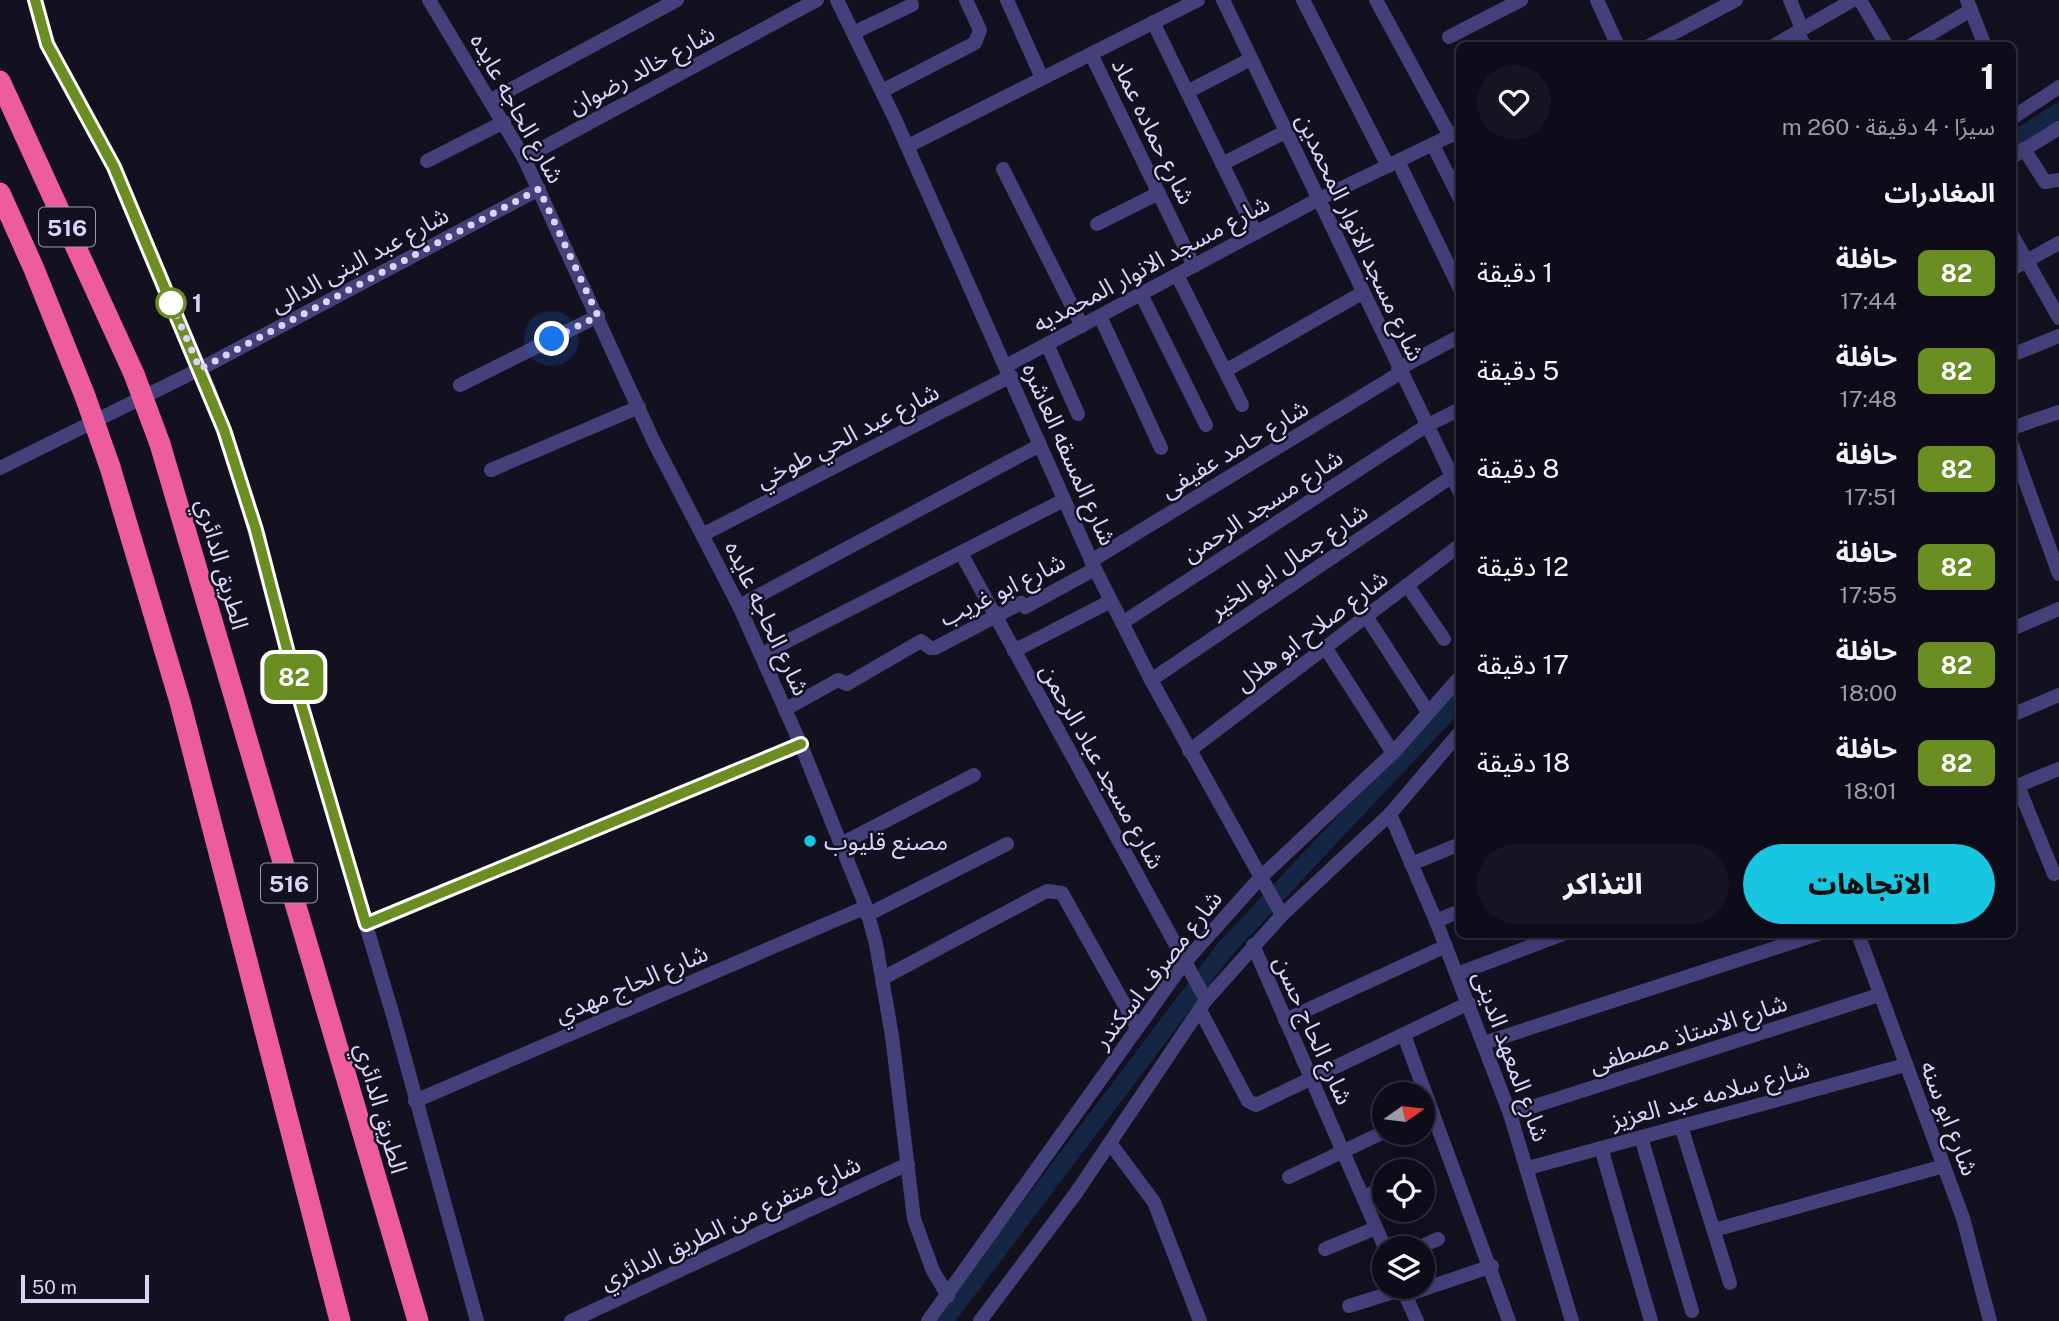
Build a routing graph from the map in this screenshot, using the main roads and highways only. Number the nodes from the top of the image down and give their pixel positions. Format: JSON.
{"nodes":[{"id":1,"x":0,"y":81,"type":"edge"},
{"id":2,"x":0,"y":193,"type":"edge"},
{"id":3,"x":340,"y":1321,"type":"edge"},
{"id":4,"x":418,"y":1321,"type":"edge"}],
"edges":[{"from":1,"to":4,"type":"highway","name":"الطريق الدائري","number":"516","bridge":true},
{"from":2,"to":3,"type":"highway","number":"516","bridge":true}]}
